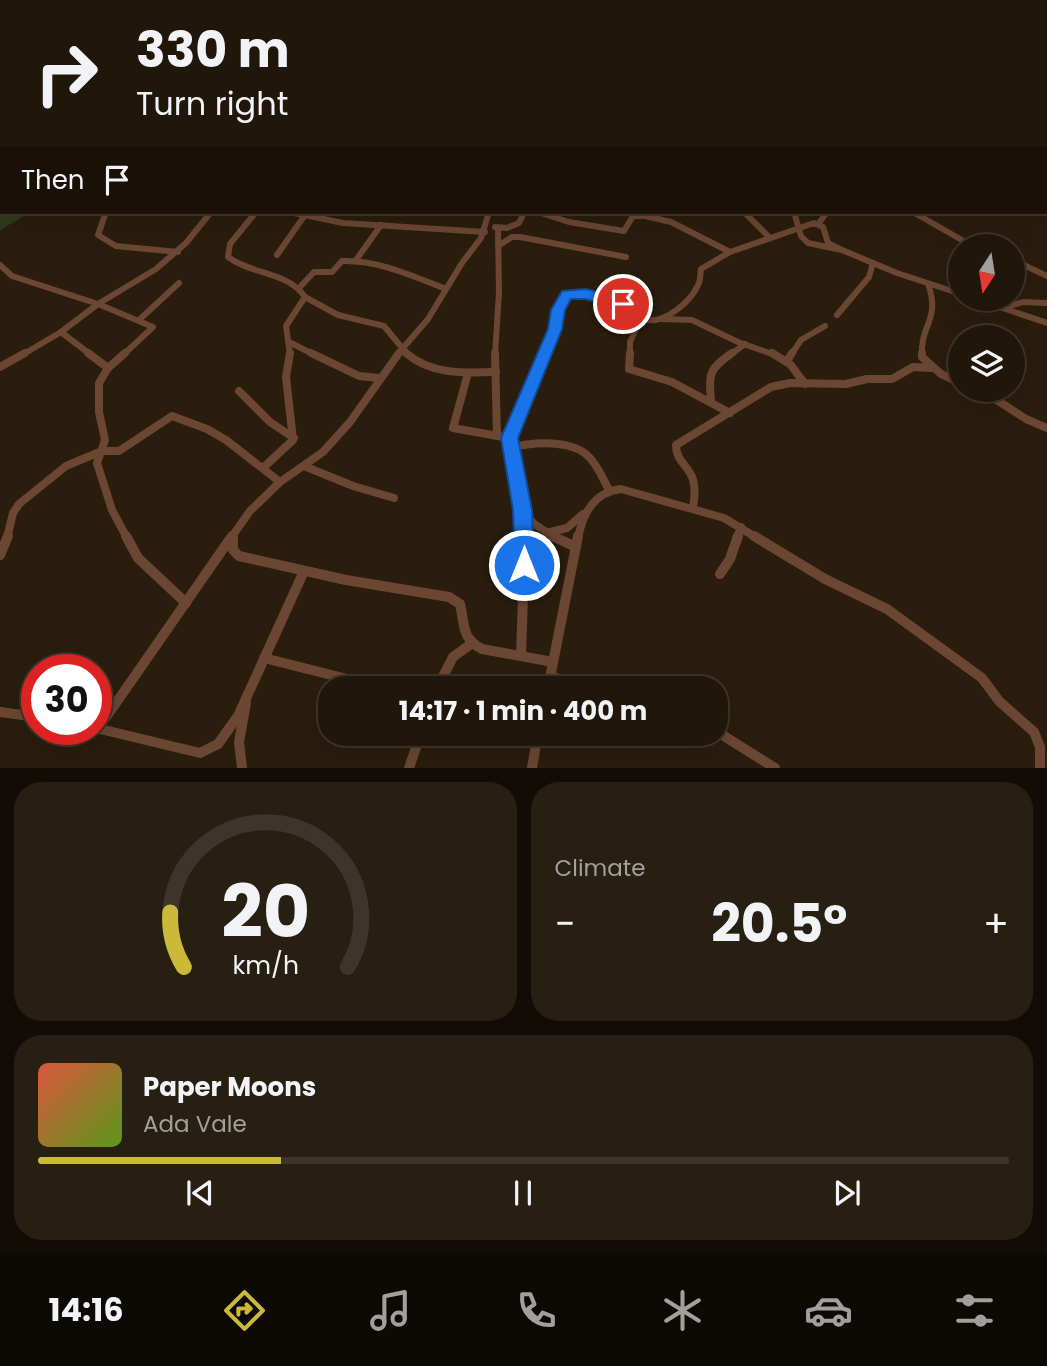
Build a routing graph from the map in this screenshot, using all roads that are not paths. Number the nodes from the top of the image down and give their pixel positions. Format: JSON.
{"nodes":[{"id":1,"x":105,"y":214,"type":"edge"},
{"id":2,"x":209,"y":214,"type":"edge"},
{"id":3,"x":254,"y":214,"type":"edge"},
{"id":4,"x":306,"y":214,"type":"edge"},
{"id":5,"x":311,"y":214,"type":"edge"},
{"id":6,"x":489,"y":214,"type":"edge"},
{"id":7,"x":520,"y":214,"type":"edge"},
{"id":8,"x":543,"y":214,"type":"edge"},
{"id":9,"x":746,"y":214,"type":"edge"},
{"id":10,"x":794,"y":214,"type":"edge"},
{"id":11,"x":826,"y":214,"type":"edge"},
{"id":12,"x":917,"y":214,"type":"edge"},
{"id":13,"x":819,"y":223,"type":"junction"},
{"id":14,"x":382,"y":225,"type":"junction"},
{"id":15,"x":498,"y":228,"type":"junction"},
{"id":16,"x":486,"y":229,"type":"junction"},
{"id":17,"x":798,"y":230,"type":"junction"},
{"id":18,"x":952,"y":234,"type":"edge"},
{"id":19,"x":770,"y":238,"type":"junction"},
{"id":20,"x":498,"y":246,"type":"junction"},
{"id":21,"x":842,"y":250,"type":"junction"},
{"id":22,"x":178,"y":251,"type":"junction"},
{"id":23,"x":730,"y":252,"type":"junction"},
{"id":24,"x":276,"y":255,"type":"dead end"},
{"id":25,"x":626,"y":257,"type":"dead end"},
{"id":26,"x":356,"y":260,"type":"junction"},
{"id":27,"x":873,"y":263,"type":"junction"},
{"id":28,"x":1026,"y":266,"type":"edge"},
{"id":29,"x":1,"y":271,"type":"edge"},
{"id":30,"x":1047,"y":276,"type":"edge"},
{"id":31,"x":179,"y":284,"type":"dead end"},
{"id":32,"x":928,"y":284,"type":"junction"},
{"id":33,"x":299,"y":288,"type":"junction"},
{"id":34,"x":446,"y":289,"type":"junction"},
{"id":35,"x":948,"y":291,"type":"edge"},
{"id":36,"x":305,"y":297,"type":"junction"},
{"id":37,"x":1026,"y":302,"type":"edge"},
{"id":38,"x":1047,"y":303,"type":"edge"},
{"id":39,"x":98,"y":304,"type":"junction"},
{"id":40,"x":1015,"y":312,"type":"edge"},
{"id":41,"x":837,"y":315,"type":"dead end"},
{"id":42,"x":640,"y":318,"type":"junction"},
{"id":43,"x":661,"y":319,"type":"junction"},
{"id":44,"x":139,"y":320,"type":"junction"},
{"id":45,"x":1047,"y":323,"type":"edge"},
{"id":46,"x":825,"y":326,"type":"dead end"},
{"id":47,"x":61,"y":332,"type":"junction"},
{"id":48,"x":289,"y":342,"type":"junction"},
{"id":49,"x":745,"y":344,"type":"junction"},
{"id":50,"x":403,"y":348,"type":"junction"},
{"id":51,"x":787,"y":361,"type":"junction"},
{"id":52,"x":0,"y":367,"type":"edge"},
{"id":53,"x":108,"y":368,"type":"junction"},
{"id":54,"x":931,"y":368,"type":"junction"},
{"id":55,"x":496,"y":372,"type":"junction"},
{"id":56,"x":468,"y":373,"type":"junction"},
{"id":57,"x":948,"y":376,"type":"edge"},
{"id":58,"x":379,"y":377,"type":"junction"},
{"id":59,"x":805,"y":384,"type":"junction"},
{"id":60,"x":239,"y":391,"type":"dead end"},
{"id":61,"x":711,"y":402,"type":"junction"},
{"id":62,"x":1000,"y":402,"type":"edge"},
{"id":63,"x":730,"y":413,"type":"junction"},
{"id":64,"x":1047,"y":428,"type":"edge"},
{"id":65,"x":497,"y":436,"type":"junction"},
{"id":66,"x":294,"y":438,"type":"junction"},
{"id":67,"x":509,"y":438,"type":"junction"},
{"id":68,"x":510,"y":448,"type":"junction"},
{"id":69,"x":102,"y":451,"type":"junction"},
{"id":70,"x":304,"y":466,"type":"junction"},
{"id":71,"x":264,"y":467,"type":"junction"},
{"id":72,"x":279,"y":482,"type":"junction"},
{"id":73,"x":609,"y":490,"type":"junction"},
{"id":74,"x":394,"y":498,"type":"dead end"},
{"id":75,"x":693,"y":507,"type":"junction"},
{"id":76,"x":522,"y":510,"type":"junction"},
{"id":77,"x":586,"y":510,"type":"junction"},
{"id":78,"x":741,"y":527,"type":"junction"},
{"id":79,"x":545,"y":534,"type":"junction"},
{"id":80,"x":233,"y":537,"type":"junction"},
{"id":81,"x":576,"y":547,"type":"junction"},
{"id":82,"x":0,"y":555,"type":"edge"},
{"id":83,"x":304,"y":571,"type":"junction"},
{"id":84,"x":720,"y":574,"type":"dead end"},
{"id":85,"x":186,"y":603,"type":"junction"},
{"id":86,"x":471,"y":644,"type":"junction"},
{"id":87,"x":521,"y":656,"type":"junction"},
{"id":88,"x":264,"y":658,"type":"junction"},
{"id":89,"x":553,"y":662,"type":"junction"},
{"id":90,"x":335,"y":676,"type":"edge"},
{"id":91,"x":442,"y":676,"type":"edge"},
{"id":92,"x":550,"y":676,"type":"edge"},
{"id":93,"x":248,"y":693,"type":"junction"},
{"id":94,"x":112,"y":705,"type":"edge"},
{"id":95,"x":0,"y":712,"type":"edge"},
{"id":96,"x":21,"y":715,"type":"edge"},
{"id":97,"x":112,"y":731,"type":"edge"},
{"id":98,"x":728,"y":739,"type":"edge"},
{"id":99,"x":416,"y":746,"type":"edge"},
{"id":100,"x":536,"y":746,"type":"edge"},
{"id":101,"x":242,"y":768,"type":"edge"},
{"id":102,"x":408,"y":768,"type":"edge"},
{"id":103,"x":532,"y":768,"type":"edge"},
{"id":104,"x":775,"y":768,"type":"edge"},
{"id":105,"x":1040,"y":768,"type":"edge"}],
"edges":[{"from":1,"to":22,"type":"street"},
{"from":2,"to":22,"type":"street"},
{"from":3,"to":33,"type":"street"},
{"from":4,"to":24,"type":"street"},
{"from":5,"to":14,"type":"street"},
{"from":6,"to":16,"type":"street"},
{"from":7,"to":15,"type":"street"},
{"from":8,"to":23,"type":"street"},
{"from":9,"to":19,"type":"street"},
{"from":10,"to":17,"type":"street"},
{"from":11,"to":13,"type":"street"},
{"from":12,"to":18,"type":"street"},
{"from":13,"to":17,"type":"street"},
{"from":13,"to":21,"type":"street"},
{"from":14,"to":16,"type":"street"},
{"from":14,"to":26,"type":"street"},
{"from":15,"to":16,"type":"street"},
{"from":15,"to":20,"type":"street"},
{"from":16,"to":34,"type":"street"},
{"from":17,"to":19,"type":"street"},
{"from":17,"to":21,"type":"street"},
{"from":19,"to":23,"type":"street"},
{"from":20,"to":25,"type":"street"},
{"from":20,"to":55,"type":"street"},
{"from":21,"to":27,"type":"street"},
{"from":22,"to":39,"type":"street"},
{"from":23,"to":43,"type":"street"},
{"from":26,"to":33,"type":"street"},
{"from":26,"to":34,"type":"street"},
{"from":27,"to":32,"type":"street"},
{"from":27,"to":41,"type":"street"},
{"from":28,"to":30,"type":"street"},
{"from":29,"to":39,"type":"street"},
{"from":31,"to":44,"type":"street"},
{"from":32,"to":35,"type":"street"},
{"from":32,"to":54,"type":"street"},
{"from":33,"to":36,"type":"street"},
{"from":34,"to":50,"type":"street"},
{"from":36,"to":48,"type":"street"},
{"from":36,"to":50,"type":"street"},
{"from":37,"to":38,"type":"street"},
{"from":39,"to":44,"type":"street"},
{"from":39,"to":47,"type":"street"},
{"from":40,"to":45,"type":"street"},
{"from":42,"to":43,"type":"street"},
{"from":42,"to":61,"type":"street"},
{"from":42,"to":67,"type":"street"},
{"from":43,"to":49,"type":"street"},
{"from":44,"to":53,"type":"street"},
{"from":46,"to":51,"type":"street"},
{"from":47,"to":52,"type":"street"},
{"from":47,"to":53,"type":"street"},
{"from":48,"to":58,"type":"street"},
{"from":48,"to":66,"type":"street"},
{"from":49,"to":51,"type":"street"},
{"from":49,"to":61,"type":"street"},
{"from":50,"to":56,"type":"street"},
{"from":50,"to":58,"type":"street"},
{"from":51,"to":59,"type":"street"},
{"from":53,"to":69,"type":"street"},
{"from":54,"to":57,"type":"street"},
{"from":54,"to":59,"type":"street"},
{"from":55,"to":56,"type":"street"},
{"from":55,"to":65,"type":"street"},
{"from":56,"to":65,"type":"street"},
{"from":58,"to":70,"type":"street"},
{"from":59,"to":63,"type":"street"},
{"from":60,"to":66,"type":"street"},
{"from":61,"to":63,"type":"street"},
{"from":62,"to":64,"type":"street"},
{"from":63,"to":75,"type":"street"},
{"from":65,"to":67,"type":"street"},
{"from":66,"to":71,"type":"street"},
{"from":67,"to":68,"type":"street"},
{"from":68,"to":73,"type":"street"},
{"from":68,"to":76,"type":"street"},
{"from":69,"to":71,"type":"street"},
{"from":69,"to":82,"type":"street"},
{"from":69,"to":85,"type":"street"},
{"from":70,"to":72,"type":"street"},
{"from":70,"to":74,"type":"street"},
{"from":71,"to":72,"type":"street"},
{"from":72,"to":80,"type":"street"},
{"from":73,"to":75,"type":"street"},
{"from":73,"to":77,"type":"street"},
{"from":75,"to":78,"type":"street"},
{"from":76,"to":79,"type":"street"},
{"from":76,"to":87,"type":"street"},
{"from":77,"to":79,"type":"street"},
{"from":77,"to":81,"type":"street"},
{"from":78,"to":84,"type":"street"},
{"from":78,"to":105,"type":"street"},
{"from":79,"to":81,"type":"street"},
{"from":80,"to":83,"type":"street"},
{"from":80,"to":85,"type":"street"},
{"from":81,"to":89,"type":"street"},
{"from":83,"to":86,"type":"street"},
{"from":83,"to":88,"type":"street"},
{"from":85,"to":94,"type":"street"},
{"from":86,"to":87,"type":"street"},
{"from":86,"to":91,"type":"street"},
{"from":87,"to":89,"type":"street"},
{"from":88,"to":90,"type":"street"},
{"from":88,"to":93,"type":"street"},
{"from":89,"to":92,"type":"street"},
{"from":93,"to":97,"type":"street"},
{"from":93,"to":101,"type":"street"},
{"from":95,"to":96,"type":"street"},
{"from":98,"to":104,"type":"street"},
{"from":99,"to":102,"type":"street"},
{"from":100,"to":103,"type":"street"}]}
